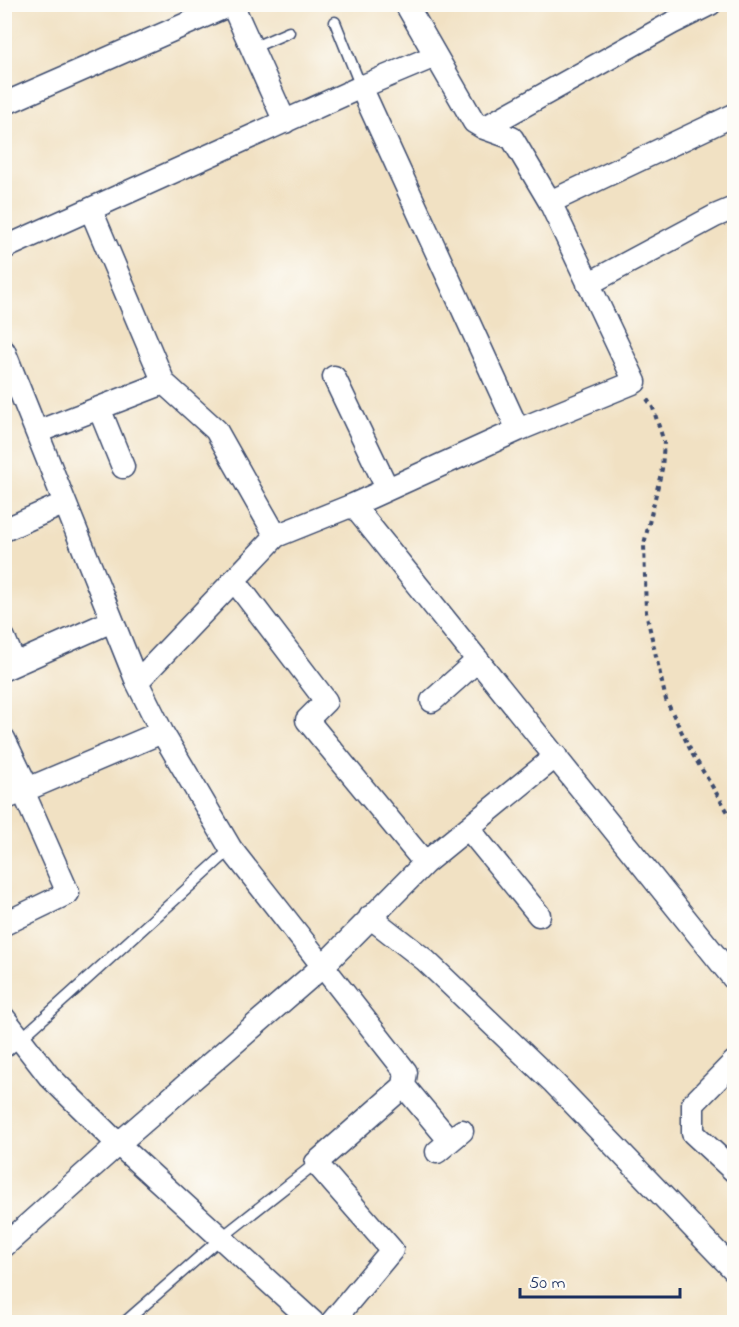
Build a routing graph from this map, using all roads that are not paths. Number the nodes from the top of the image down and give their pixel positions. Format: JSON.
{"nodes":[{"id":1,"x":406,"y":4,"type":"edge"},
{"id":2,"x":710,"y":4,"type":"edge"},
{"id":3,"x":335,"y":22,"type":"dead end"},
{"id":4,"x":289,"y":32,"type":"dead end"},
{"id":5,"x":252,"y":48,"type":"junction"},
{"id":6,"x":435,"y":56,"type":"junction"},
{"id":7,"x":361,"y":87,"type":"junction"},
{"id":8,"x":4,"y":104,"type":"edge"},
{"id":9,"x":735,"y":115,"type":"edge"},
{"id":10,"x":285,"y":122,"type":"junction"},
{"id":11,"x":484,"y":128,"type":"junction"},
{"id":12,"x":550,"y":202,"type":"junction"},
{"id":13,"x":735,"y":208,"type":"edge"},
{"id":14,"x":91,"y":210,"type":"junction"},
{"id":15,"x":4,"y":248,"type":"edge"},
{"id":16,"x":588,"y":284,"type":"junction"},
{"id":17,"x":4,"y":351,"type":"edge"},
{"id":18,"x":334,"y":377,"type":"dead end"},
{"id":19,"x":164,"y":383,"type":"junction"},
{"id":20,"x":11,"y":386,"type":"edge"},
{"id":21,"x":99,"y":408,"type":"junction"},
{"id":22,"x":518,"y":430,"type":"junction"},
{"id":23,"x":37,"y":432,"type":"junction"},
{"id":24,"x":123,"y":467,"type":"dead end"},
{"id":25,"x":387,"y":488,"type":"junction"},
{"id":26,"x":65,"y":503,"type":"junction"},
{"id":27,"x":353,"y":505,"type":"junction"},
{"id":28,"x":4,"y":530,"type":"edge"},
{"id":29,"x":276,"y":536,"type":"junction"},
{"id":30,"x":234,"y":580,"type":"junction"},
{"id":31,"x":112,"y":621,"type":"junction"},
{"id":32,"x":4,"y":638,"type":"edge"},
{"id":33,"x":478,"y":660,"type":"junction"},
{"id":34,"x":10,"y":666,"type":"edge"},
{"id":35,"x":137,"y":682,"type":"junction"},
{"id":36,"x":432,"y":702,"type":"dead end"},
{"id":37,"x":162,"y":732,"type":"junction"},
{"id":38,"x":4,"y":739,"type":"edge"},
{"id":39,"x":556,"y":756,"type":"junction"},
{"id":40,"x":19,"y":793,"type":"edge"},
{"id":41,"x":468,"y":828,"type":"junction"},
{"id":42,"x":231,"y":849,"type":"junction"},
{"id":43,"x":425,"y":863,"type":"junction"},
{"id":44,"x":538,"y":915,"type":"dead end"},
{"id":45,"x":370,"y":917,"type":"junction"},
{"id":46,"x":4,"y":924,"type":"edge"},
{"id":47,"x":323,"y":966,"type":"junction"},
{"id":48,"x":735,"y":979,"type":"edge"},
{"id":49,"x":4,"y":1018,"type":"edge"},
{"id":50,"x":13,"y":1047,"type":"edge"},
{"id":51,"x":735,"y":1062,"type":"edge"},
{"id":52,"x":404,"y":1086,"type":"junction"},
{"id":53,"x":450,"y":1141,"type":"dead end"},
{"id":54,"x":118,"y":1144,"type":"junction"},
{"id":55,"x":316,"y":1163,"type":"junction"},
{"id":56,"x":735,"y":1171,"type":"edge"},
{"id":57,"x":221,"y":1238,"type":"junction"},
{"id":58,"x":4,"y":1246,"type":"edge"},
{"id":59,"x":735,"y":1270,"type":"edge"},
{"id":60,"x":125,"y":1323,"type":"edge"},
{"id":61,"x":313,"y":1323,"type":"edge"},
{"id":62,"x":332,"y":1323,"type":"edge"}],
"edges":[{"from":1,"to":6,"type":"street"},
{"from":2,"to":11,"type":"street"},
{"from":3,"to":7,"type":"lane"},
{"from":4,"to":5,"type":"lane"},
{"from":5,"to":8,"type":"street"},
{"from":5,"to":10,"type":"street"},
{"from":6,"to":7,"type":"street"},
{"from":6,"to":11,"type":"street"},
{"from":7,"to":10,"type":"street"},
{"from":7,"to":22,"type":"street"},
{"from":9,"to":12,"type":"street"},
{"from":10,"to":14,"type":"street"},
{"from":11,"to":12,"type":"street"},
{"from":12,"to":16,"type":"street"},
{"from":13,"to":16,"type":"street"},
{"from":14,"to":15,"type":"street"},
{"from":14,"to":19,"type":"street"},
{"from":16,"to":22,"type":"street"},
{"from":17,"to":20,"type":"street"},
{"from":18,"to":25,"type":"street"},
{"from":19,"to":21,"type":"street"},
{"from":19,"to":29,"type":"street"},
{"from":20,"to":23,"type":"street"},
{"from":21,"to":23,"type":"street"},
{"from":21,"to":24,"type":"street"},
{"from":22,"to":25,"type":"street"},
{"from":23,"to":26,"type":"street"},
{"from":25,"to":27,"type":"street"},
{"from":26,"to":28,"type":"street"},
{"from":26,"to":31,"type":"street"},
{"from":27,"to":29,"type":"street"},
{"from":27,"to":33,"type":"street"},
{"from":29,"to":30,"type":"street"},
{"from":30,"to":35,"type":"street"},
{"from":30,"to":43,"type":"street"},
{"from":31,"to":34,"type":"street"},
{"from":31,"to":35,"type":"street"},
{"from":32,"to":34,"type":"street"},
{"from":33,"to":36,"type":"street"},
{"from":33,"to":39,"type":"street"},
{"from":35,"to":37,"type":"street"},
{"from":37,"to":40,"type":"street"},
{"from":37,"to":42,"type":"street"},
{"from":38,"to":40,"type":"street"},
{"from":39,"to":41,"type":"street"},
{"from":39,"to":48,"type":"street"},
{"from":40,"to":46,"type":"street"},
{"from":41,"to":43,"type":"street"},
{"from":41,"to":44,"type":"street"},
{"from":42,"to":47,"type":"street"},
{"from":42,"to":50,"type":"lane"},
{"from":43,"to":45,"type":"street"},
{"from":45,"to":47,"type":"street"},
{"from":45,"to":59,"type":"street"},
{"from":47,"to":52,"type":"street"},
{"from":47,"to":54,"type":"street"},
{"from":49,"to":50,"type":"street"},
{"from":50,"to":54,"type":"street"},
{"from":51,"to":56,"type":"street"},
{"from":52,"to":53,"type":"street"},
{"from":52,"to":55,"type":"street"},
{"from":54,"to":57,"type":"street"},
{"from":54,"to":58,"type":"street"},
{"from":55,"to":57,"type":"lane"},
{"from":55,"to":62,"type":"street"},
{"from":57,"to":60,"type":"lane"},
{"from":57,"to":61,"type":"street"}]}
